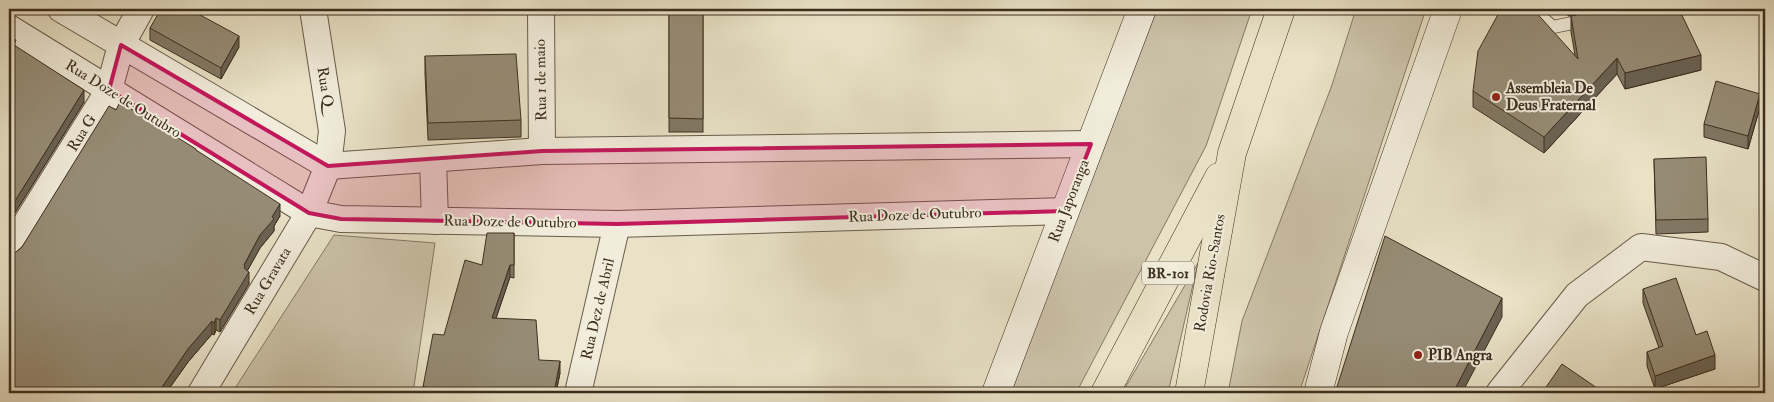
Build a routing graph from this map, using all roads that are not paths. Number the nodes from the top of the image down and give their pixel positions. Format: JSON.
{"nodes":[{"id":1,"x":61,"y":9,"type":"edge"},
{"id":2,"x":141,"y":9,"type":"edge"},
{"id":3,"x":314,"y":9,"type":"edge"},
{"id":4,"x":541,"y":9,"type":"edge"},
{"id":5,"x":1142,"y":9,"type":"edge"},
{"id":6,"x":1281,"y":9,"type":"edge"},
{"id":7,"x":1448,"y":9,"type":"edge"},
{"id":8,"x":1531,"y":9,"type":"edge"},
{"id":9,"x":1640,"y":9,"type":"edge"},
{"id":10,"x":9,"y":28,"type":"edge"},
{"id":11,"x":121,"y":46,"type":"junction"},
{"id":12,"x":109,"y":90,"type":"junction"},
{"id":13,"x":1091,"y":144,"type":"junction"},
{"id":14,"x":542,"y":151,"type":"junction"},
{"id":15,"x":1232,"y":154,"type":"junction"},
{"id":16,"x":433,"y":159,"type":"junction"},
{"id":17,"x":328,"y":166,"type":"junction"},
{"id":18,"x":1065,"y":211,"type":"junction"},
{"id":19,"x":309,"y":213,"type":"junction"},
{"id":20,"x":434,"y":221,"type":"junction"},
{"id":21,"x":617,"y":224,"type":"junction"},
{"id":22,"x":9,"y":251,"type":"edge"},
{"id":23,"x":1765,"y":278,"type":"edge"},
{"id":24,"x":201,"y":393,"type":"edge"},
{"id":25,"x":578,"y":393,"type":"edge"},
{"id":26,"x":996,"y":393,"type":"edge"},
{"id":27,"x":1105,"y":393,"type":"edge"},
{"id":28,"x":1189,"y":393,"type":"edge"},
{"id":29,"x":1318,"y":393,"type":"edge"},
{"id":30,"x":1498,"y":393,"type":"edge"}],
"edges":[{"from":1,"to":11,"type":"street"},
{"from":2,"to":11,"type":"street","name":"Rua G"},
{"from":3,"to":17,"type":"street","name":"Rua Q"},
{"from":4,"to":14,"type":"street","name":"Rua 1 de maio"},
{"from":5,"to":13,"type":"main road","name":"Rua Japoranga"},
{"from":6,"to":15,"type":"highway","name":"Rodovia Rio-Santos","number":"BR-101"},
{"from":7,"to":29,"type":"main road"},
{"from":8,"to":9,"type":"lane"},
{"from":10,"to":12,"type":"street","name":"Rua Doze de Outubro"},
{"from":11,"to":12,"type":"street","name":"Rua G"},
{"from":11,"to":17,"type":"street"},
{"from":12,"to":19,"type":"street","name":"Rua Doze de Outubro"},
{"from":12,"to":22,"type":"street","name":"Rua G"},
{"from":13,"to":14,"type":"street"},
{"from":13,"to":18,"type":"main road","name":"Rua Japoranga"},
{"from":14,"to":16,"type":"street"},
{"from":15,"to":27,"type":"highway","name":"Rodovia Rio-Santos","number":"BR-101"},
{"from":15,"to":28,"type":"highway","name":"Rodovia Rio-Santos","number":"BR-101"},
{"from":16,"to":17,"type":"street"},
{"from":16,"to":20,"type":"street"},
{"from":17,"to":19,"type":"street","name":"Rua Gravata"},
{"from":18,"to":21,"type":"street","name":"Rua Doze de Outubro"},
{"from":18,"to":26,"type":"main road","name":"Rua Japoranga"},
{"from":19,"to":20,"type":"street","name":"Rua Doze de Outubro"},
{"from":19,"to":24,"type":"street","name":"Rua Gravata"},
{"from":20,"to":21,"type":"street","name":"Rua Doze de Outubro"},
{"from":21,"to":25,"type":"street","name":"Rua Dez de Abril"},
{"from":23,"to":30,"type":"street"}]}
